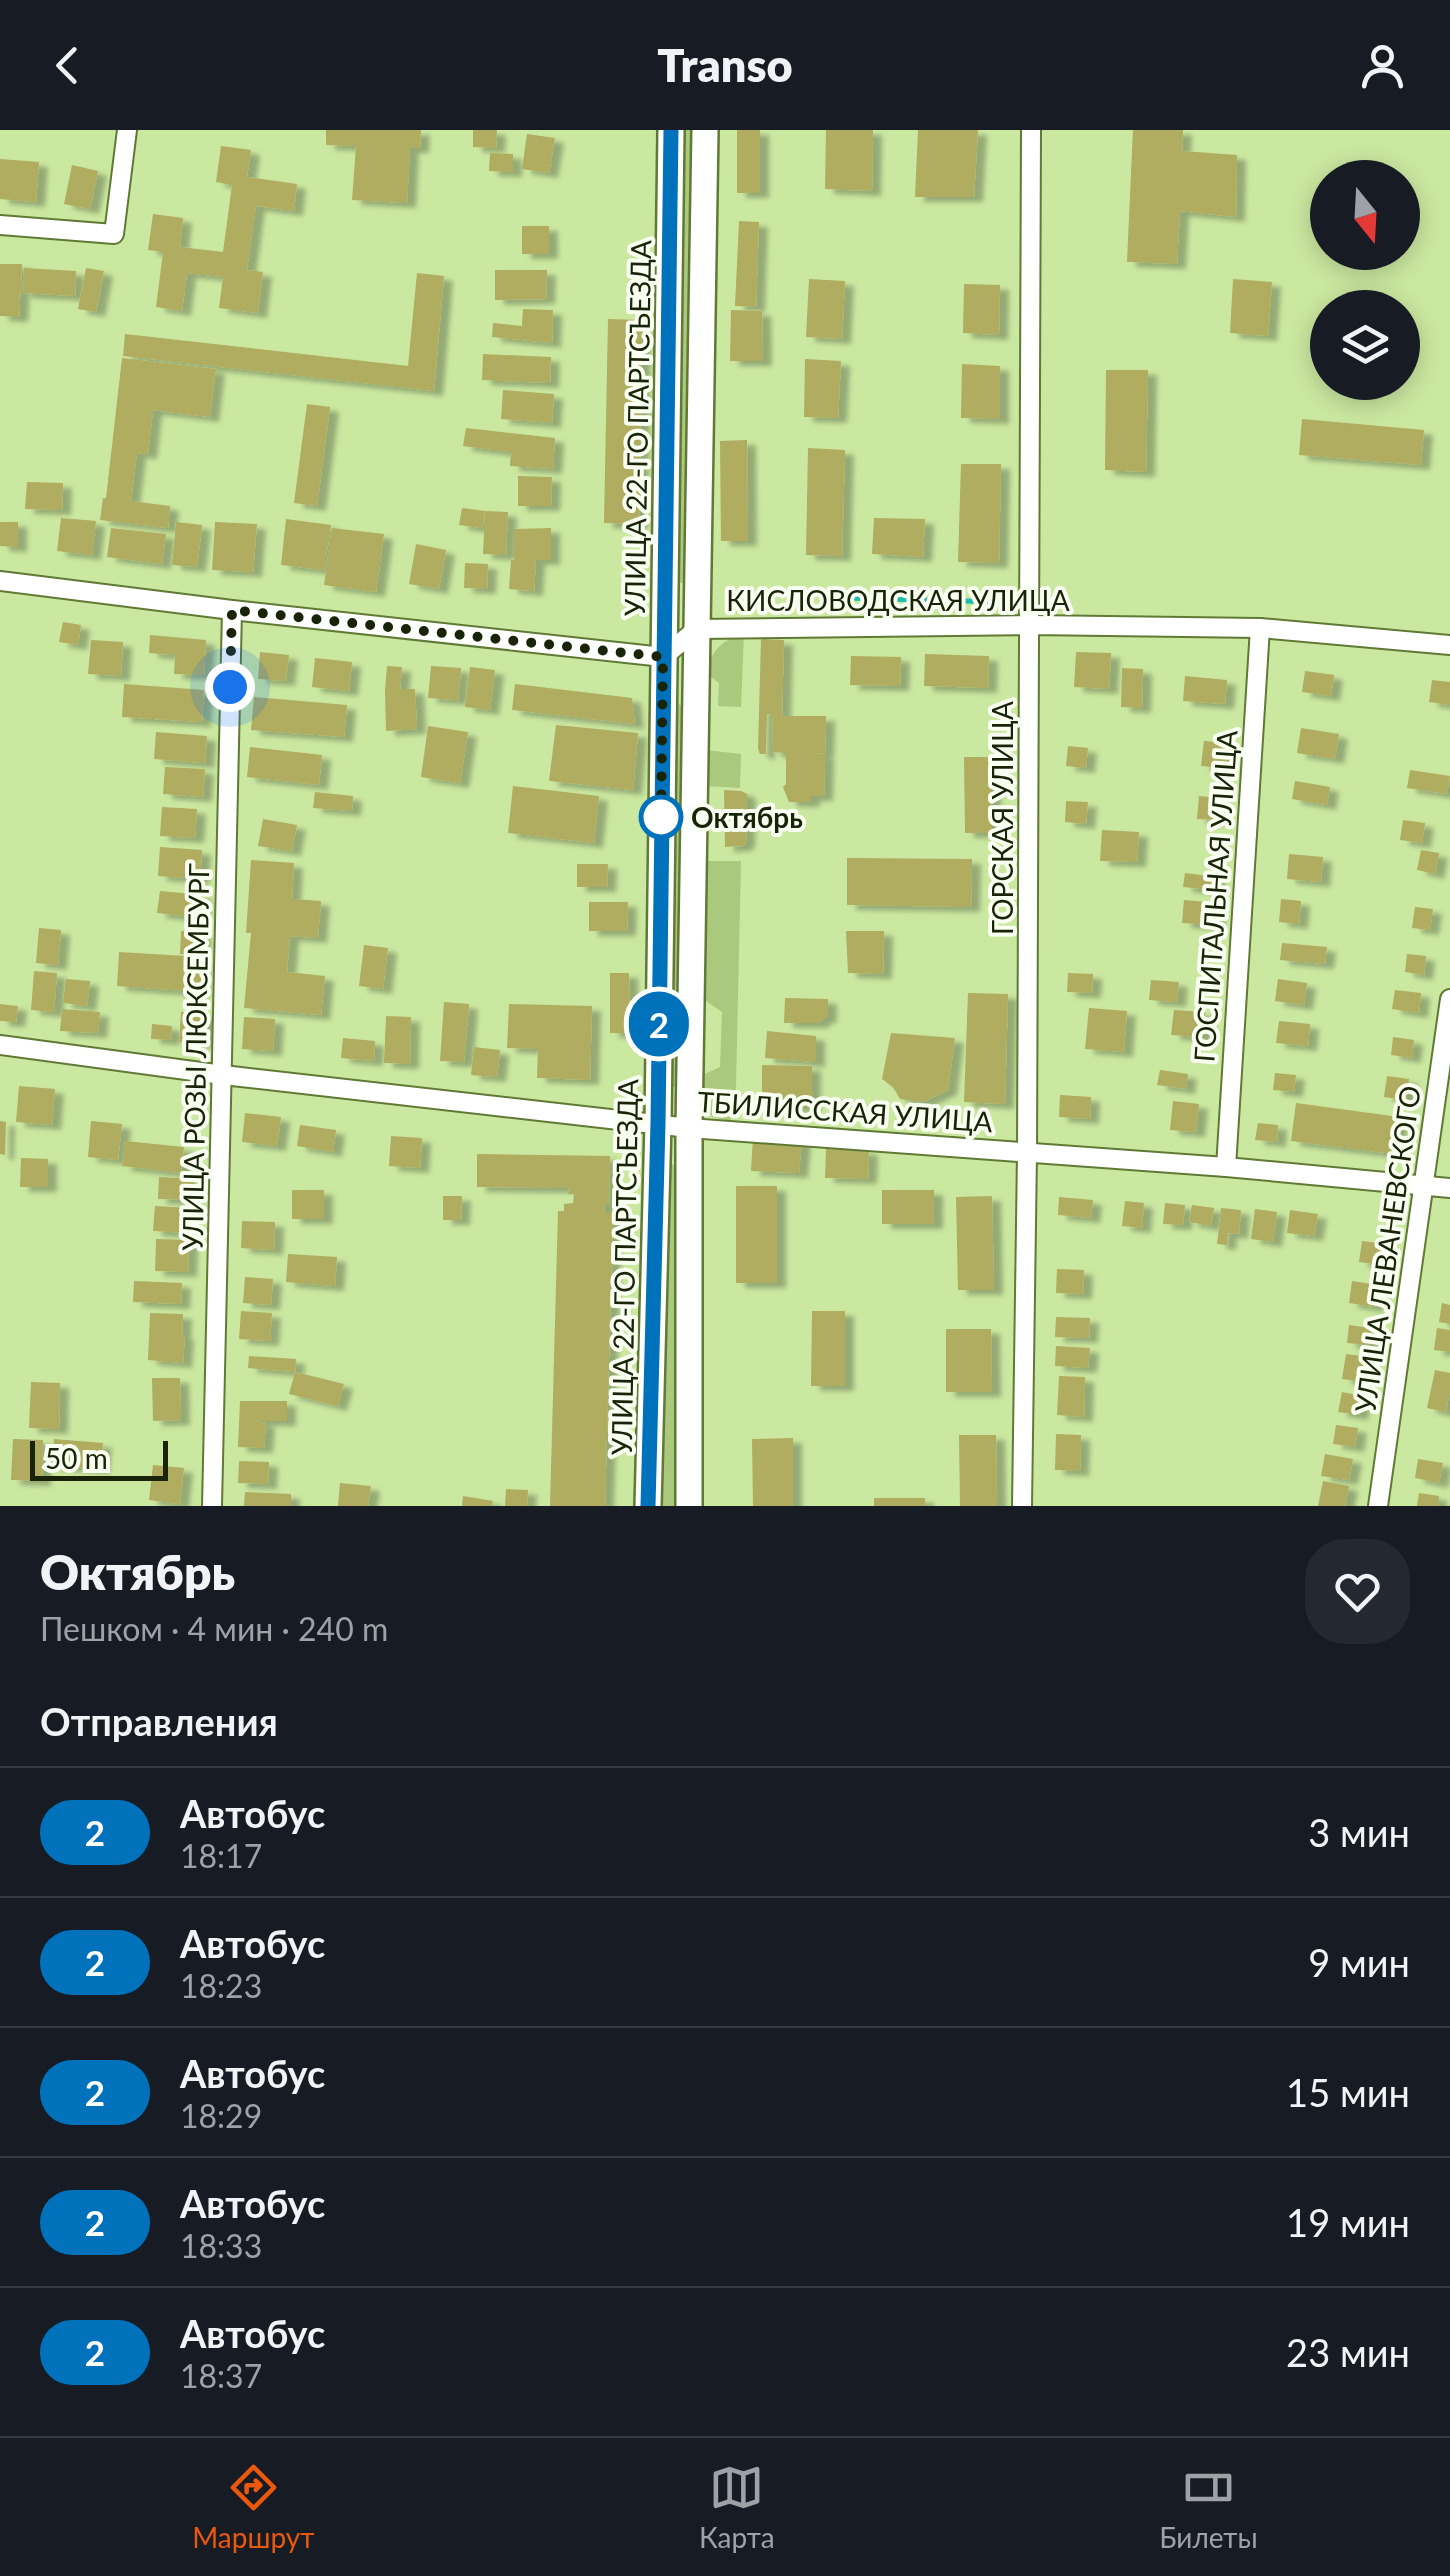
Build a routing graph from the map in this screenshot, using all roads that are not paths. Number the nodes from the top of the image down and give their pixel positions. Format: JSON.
{"nodes":[{"id":1,"x":127,"y":130,"type":"edge"},
{"id":2,"x":671,"y":130,"type":"edge"},
{"id":3,"x":705,"y":130,"type":"edge"},
{"id":4,"x":1032,"y":130,"type":"edge"},
{"id":5,"x":0,"y":225,"type":"edge"},
{"id":6,"x":0,"y":581,"type":"edge"},
{"id":7,"x":232,"y":610,"type":"junction"},
{"id":8,"x":1031,"y":625,"type":"junction"},
{"id":9,"x":1260,"y":628,"type":"junction"},
{"id":10,"x":697,"y":629,"type":"junction"},
{"id":11,"x":1450,"y":645,"type":"edge"},
{"id":12,"x":663,"y":657,"type":"junction"},
{"id":13,"x":1450,"y":999,"type":"edge"},
{"id":14,"x":0,"y":1046,"type":"edge"},
{"id":15,"x":223,"y":1074,"type":"junction"},
{"id":16,"x":658,"y":1123,"type":"junction"},
{"id":17,"x":689,"y":1128,"type":"junction"},
{"id":18,"x":1028,"y":1152,"type":"junction"},
{"id":19,"x":1226,"y":1167,"type":"junction"},
{"id":20,"x":1425,"y":1186,"type":"junction"},
{"id":21,"x":1450,"y":1188,"type":"edge"},
{"id":22,"x":212,"y":1506,"type":"edge"},
{"id":23,"x":648,"y":1506,"type":"edge"},
{"id":24,"x":689,"y":1506,"type":"edge"},
{"id":25,"x":1022,"y":1506,"type":"edge"},
{"id":26,"x":1378,"y":1506,"type":"edge"}],
"edges":[{"from":1,"to":5,"type":"street"},
{"from":2,"to":12,"type":"main road","name":"УЛИЦА 22-ГО ПАРТСЪЕЗДА"},
{"from":3,"to":10,"type":"main road"},
{"from":4,"to":8,"type":"street","name":"ГОРСКАЯ УЛИЦА"},
{"from":6,"to":7,"type":"street"},
{"from":7,"to":12,"type":"street"},
{"from":7,"to":15,"type":"street","name":"УЛИЦА РОЗЫ ЛЮКСЕМБУРГ"},
{"from":8,"to":9,"type":"street","name":"КИСЛОВОДСКАЯ УЛИЦА"},
{"from":8,"to":10,"type":"street","name":"КИСЛОВОДСКАЯ УЛИЦА"},
{"from":8,"to":18,"type":"street","name":"ГОРСКАЯ УЛИЦА"},
{"from":9,"to":11,"type":"street","name":"КИСЛОВОДСКАЯ УЛИЦА"},
{"from":9,"to":19,"type":"street","name":"ГОСПИТАЛЬНАЯ УЛИЦА"},
{"from":10,"to":12,"type":"street","name":"КИСЛОВОДСКАЯ УЛИЦА"},
{"from":10,"to":17,"type":"main road"},
{"from":12,"to":16,"type":"main road","name":"УЛИЦА 22-ГО ПАРТСЪЕЗДА"},
{"from":13,"to":20,"type":"street","name":"УЛИЦА ЛЕВАНЕВСКОГО"},
{"from":14,"to":15,"type":"street","name":"ТБИЛИССКАЯ УЛИЦА"},
{"from":15,"to":16,"type":"street","name":"ТБИЛИССКАЯ УЛИЦА"},
{"from":15,"to":22,"type":"street","name":"УЛИЦА РОЗЫ ЛЮКСЕМБУРГ"},
{"from":16,"to":17,"type":"street","name":"ТБИЛИССКАЯ УЛИЦА"},
{"from":16,"to":23,"type":"main road","name":"УЛИЦА 22-ГО ПАРТСЪЕЗДА"},
{"from":17,"to":18,"type":"street","name":"ТБИЛИССКАЯ УЛИЦА"},
{"from":17,"to":24,"type":"main road"},
{"from":18,"to":19,"type":"street","name":"ТБИЛИССКАЯ УЛИЦА"},
{"from":18,"to":25,"type":"street","name":"ГОРСКАЯ УЛИЦА"},
{"from":19,"to":20,"type":"street","name":"ТБИЛИССКАЯ УЛИЦА"},
{"from":20,"to":21,"type":"street","name":"ТБИЛИССКАЯ УЛИЦА"},
{"from":20,"to":26,"type":"street","name":"УЛИЦА ЛЕВАНЕВСКОГО"}]}
